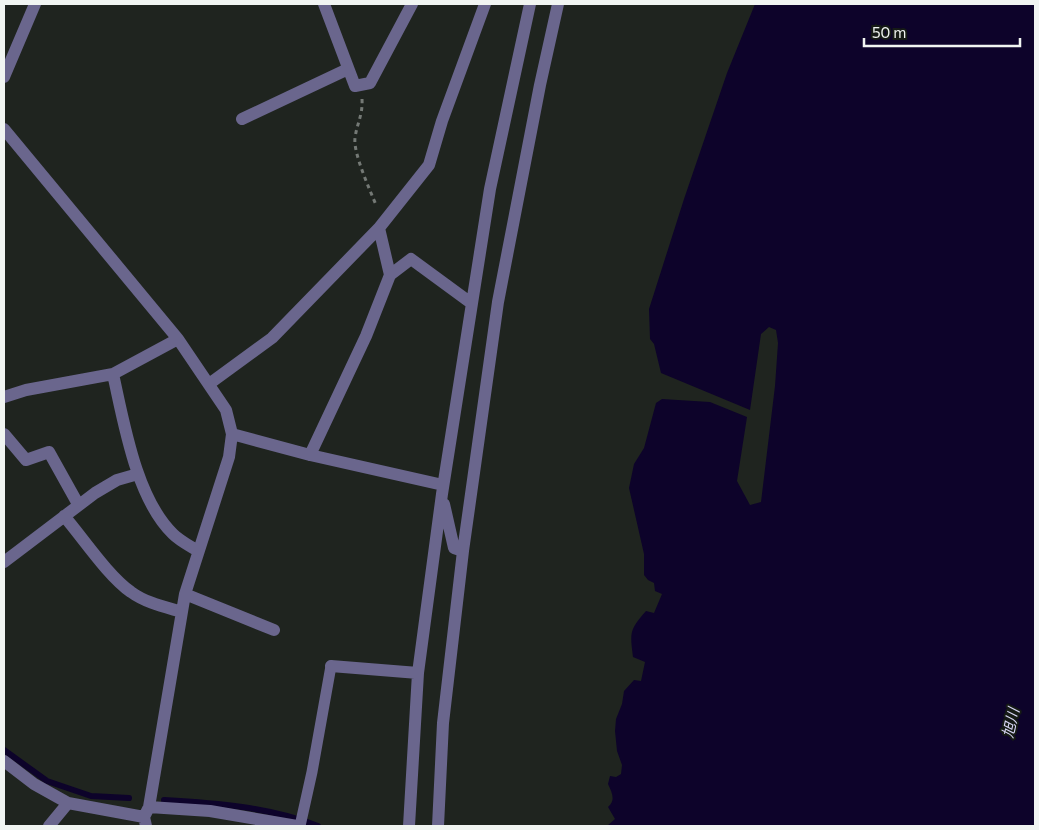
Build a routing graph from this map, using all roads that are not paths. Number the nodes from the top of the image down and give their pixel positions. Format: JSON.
{"nodes":[{"id":1,"x":35,"y":4,"type":"edge"},
{"id":2,"x":324,"y":4,"type":"edge"},
{"id":3,"x":412,"y":4,"type":"edge"},
{"id":4,"x":485,"y":4,"type":"edge"},
{"id":5,"x":530,"y":4,"type":"edge"},
{"id":6,"x":558,"y":4,"type":"edge"},
{"id":7,"x":348,"y":69,"type":"junction"},
{"id":8,"x":4,"y":77,"type":"edge"},
{"id":9,"x":242,"y":119,"type":"dead end"},
{"id":10,"x":4,"y":129,"type":"edge"},
{"id":11,"x":8,"y":143,"type":"edge"},
{"id":12,"x":381,"y":225,"type":"junction"},
{"id":13,"x":390,"y":275,"type":"junction"},
{"id":14,"x":472,"y":303,"type":"junction"},
{"id":15,"x":178,"y":340,"type":"junction"},
{"id":16,"x":112,"y":374,"type":"junction"},
{"id":17,"x":208,"y":384,"type":"junction"},
{"id":18,"x":4,"y":397,"type":"edge"},
{"id":19,"x":4,"y":434,"type":"edge"},
{"id":20,"x":232,"y":434,"type":"junction"},
{"id":21,"x":310,"y":455,"type":"junction"},
{"id":22,"x":138,"y":474,"type":"junction"},
{"id":23,"x":443,"y":489,"type":"junction"},
{"id":24,"x":78,"y":504,"type":"junction"},
{"id":25,"x":64,"y":516,"type":"junction"},
{"id":26,"x":198,"y":551,"type":"junction"},
{"id":27,"x":463,"y":551,"type":"junction"},
{"id":28,"x":4,"y":562,"type":"edge"},
{"id":29,"x":185,"y":594,"type":"junction"},
{"id":30,"x":182,"y":612,"type":"junction"},
{"id":31,"x":274,"y":630,"type":"dead end"},
{"id":32,"x":331,"y":666,"type":"joint"},
{"id":33,"x":418,"y":673,"type":"junction"},
{"id":34,"x":4,"y":761,"type":"edge"},
{"id":35,"x":68,"y":803,"type":"junction"},
{"id":36,"x":146,"y":817,"type":"edge"},
{"id":37,"x":300,"y":823,"type":"edge"},
{"id":38,"x":48,"y":826,"type":"edge"},
{"id":39,"x":410,"y":826,"type":"edge"},
{"id":40,"x":438,"y":826,"type":"edge"}],
"edges":[{"from":1,"to":8,"type":"street"},
{"from":2,"to":7,"type":"street"},
{"from":3,"to":7,"type":"street"},
{"from":4,"to":12,"type":"street"},
{"from":5,"to":14,"type":"street"},
{"from":6,"to":27,"type":"street"},
{"from":7,"to":9,"type":"street"},
{"from":10,"to":11,"type":"street"},
{"from":11,"to":15,"type":"street"},
{"from":12,"to":13,"type":"street"},
{"from":12,"to":17,"type":"street"},
{"from":13,"to":14,"type":"street"},
{"from":13,"to":21,"type":"street"},
{"from":14,"to":23,"type":"street"},
{"from":15,"to":16,"type":"street"},
{"from":15,"to":17,"type":"street"},
{"from":16,"to":18,"type":"street"},
{"from":16,"to":22,"type":"street"},
{"from":17,"to":20,"type":"street"},
{"from":19,"to":24,"type":"street"},
{"from":20,"to":21,"type":"street"},
{"from":20,"to":26,"type":"street"},
{"from":21,"to":23,"type":"street"},
{"from":22,"to":24,"type":"street"},
{"from":22,"to":26,"type":"street"},
{"from":23,"to":27,"type":"street"},
{"from":23,"to":33,"type":"street"},
{"from":24,"to":25,"type":"street"},
{"from":25,"to":28,"type":"street"},
{"from":25,"to":30,"type":"street"},
{"from":26,"to":29,"type":"street"},
{"from":27,"to":40,"type":"street"},
{"from":29,"to":30,"type":"street"},
{"from":29,"to":31,"type":"street"},
{"from":30,"to":36,"type":"street"},
{"from":32,"to":33,"type":"street"},
{"from":32,"to":37,"type":"lane"},
{"from":33,"to":39,"type":"street"},
{"from":34,"to":35,"type":"street"},
{"from":35,"to":36,"type":"street"},
{"from":35,"to":38,"type":"street"},
{"from":36,"to":37,"type":"street"}]}
